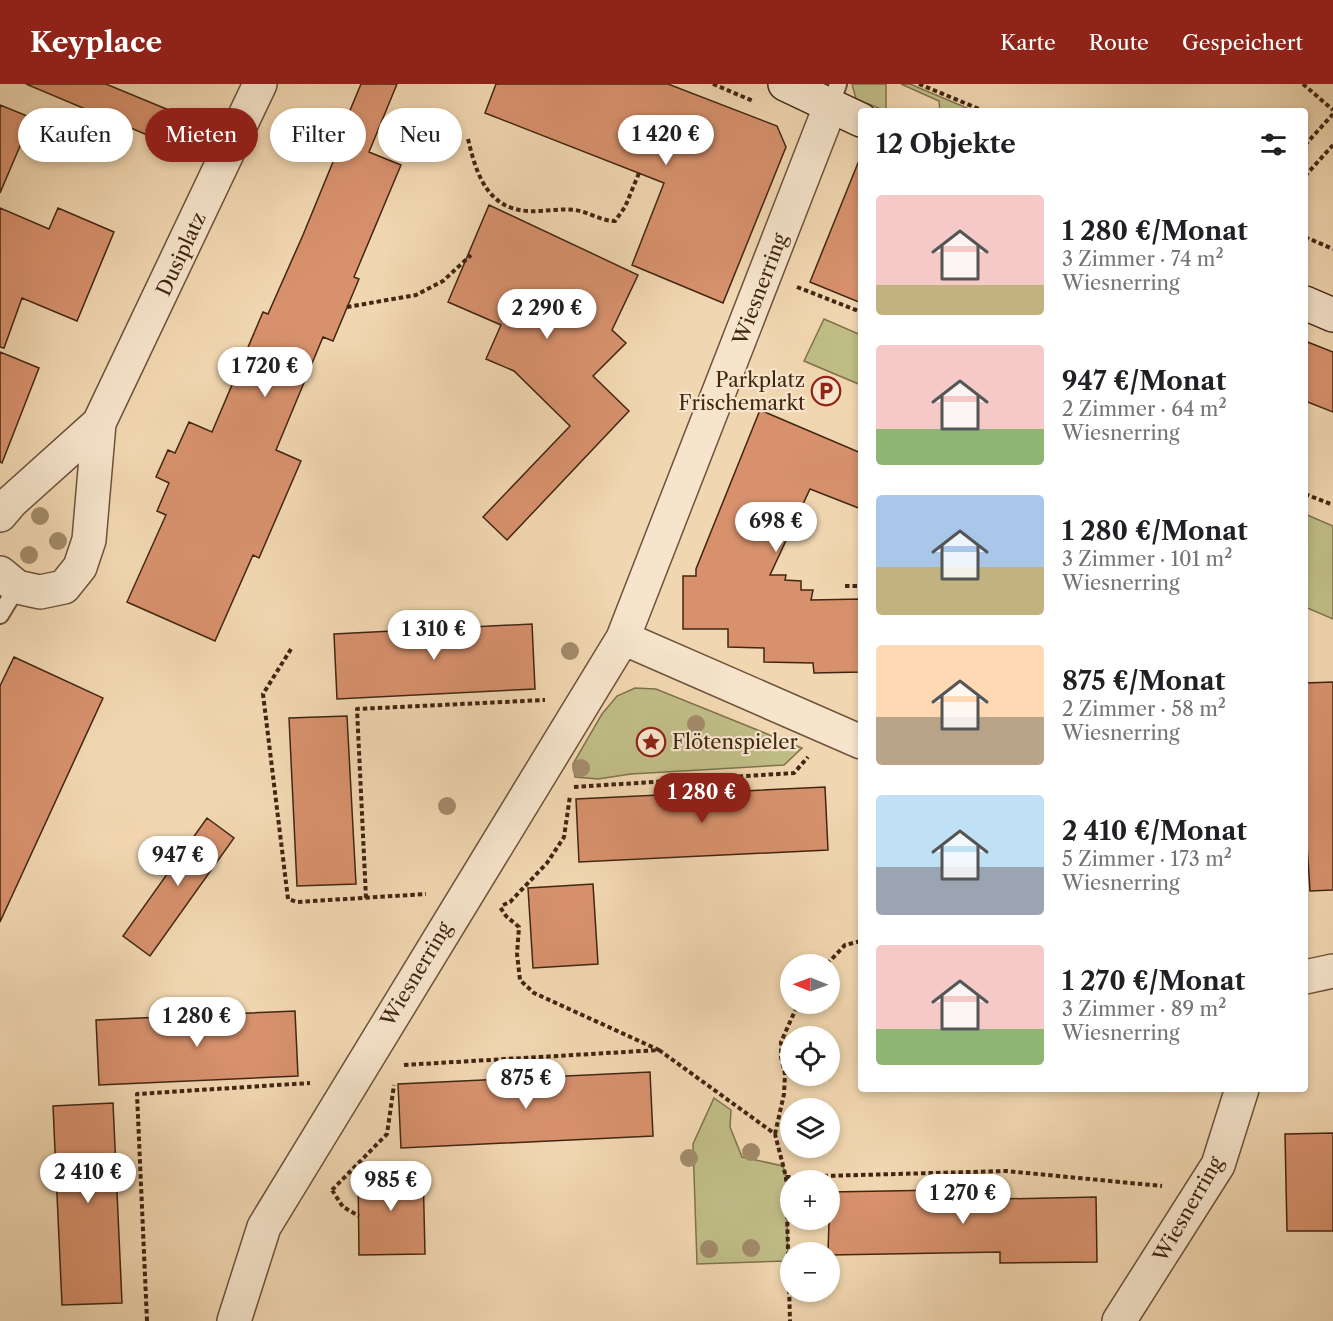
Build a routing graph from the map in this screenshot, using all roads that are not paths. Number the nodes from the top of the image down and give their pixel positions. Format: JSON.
{"nodes":[{"id":1,"x":260,"y":84,"type":"edge"},
{"id":2,"x":785,"y":84,"type":"edge"},
{"id":3,"x":834,"y":96,"type":"edge"},
{"id":4,"x":858,"y":117,"type":"edge"},
{"id":5,"x":1308,"y":304,"type":"edge"},
{"id":6,"x":1333,"y":315,"type":"edge"},
{"id":7,"x":99,"y":423,"type":"junction"},
{"id":8,"x":0,"y":515,"type":"edge"},
{"id":9,"x":9,"y":580,"type":"edge"},
{"id":10,"x":0,"y":615,"type":"edge"},
{"id":11,"x":623,"y":638,"type":"junction"},
{"id":12,"x":858,"y":741,"type":"edge"},
{"id":13,"x":1333,"y":971,"type":"edge"},
{"id":14,"x":1308,"y":976,"type":"edge"},
{"id":15,"x":1241,"y":1092,"type":"edge"},
{"id":16,"x":234,"y":1321,"type":"edge"},
{"id":17,"x":1119,"y":1321,"type":"edge"}],
"edges":[{"from":1,"to":7,"type":"street","name":"Dusiplatz"},
{"from":2,"to":3,"type":"street"},
{"from":3,"to":4,"type":"street"},
{"from":3,"to":11,"type":"street","name":"Wiesnerring"},
{"from":5,"to":6,"type":"street"},
{"from":7,"to":8,"type":"street","name":"Dusiplatz"},
{"from":7,"to":9,"type":"street","name":"Dusiplatz"},
{"from":9,"to":10,"type":"lane"},
{"from":11,"to":12,"type":"street"},
{"from":11,"to":16,"type":"street","name":"Wiesnerring"},
{"from":13,"to":14,"type":"street"},
{"from":15,"to":17,"type":"street","name":"Wiesnerring"}]}
